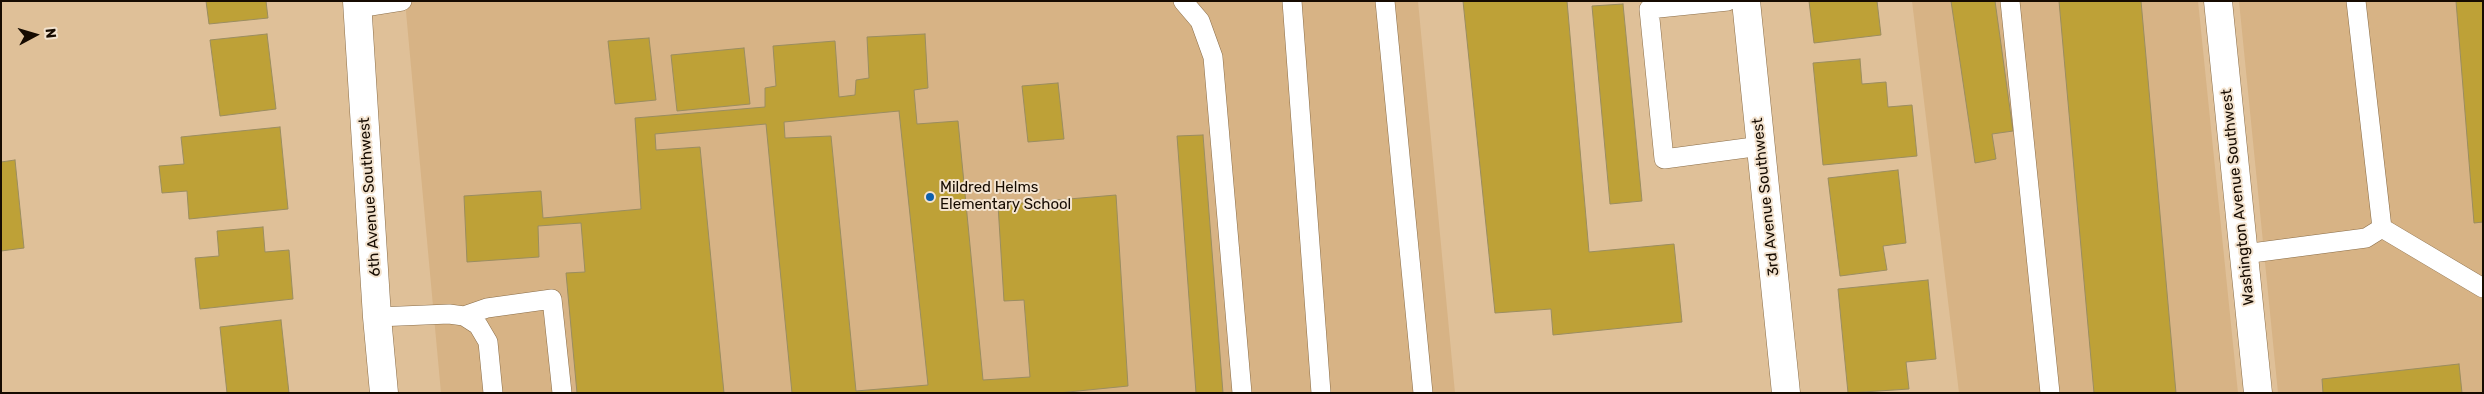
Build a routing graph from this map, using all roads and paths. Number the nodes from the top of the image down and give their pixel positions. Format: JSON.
{"nodes":[{"id":1,"x":402,"y":1,"type":"edge"},
{"id":2,"x":1183,"y":1,"type":"edge"},
{"id":3,"x":1292,"y":1,"type":"edge"},
{"id":4,"x":1385,"y":1,"type":"edge"},
{"id":5,"x":1728,"y":1,"type":"edge"},
{"id":6,"x":1746,"y":1,"type":"edge"},
{"id":7,"x":2010,"y":1,"type":"edge"},
{"id":8,"x":2218,"y":1,"type":"edge"},
{"id":9,"x":2356,"y":1,"type":"edge"},
{"id":10,"x":357,"y":5,"type":"edge"},
{"id":11,"x":1761,"y":146,"type":"junction"},
{"id":12,"x":2382,"y":228,"type":"junction"},
{"id":13,"x":2244,"y":254,"type":"junction"},
{"id":14,"x":2483,"y":288,"type":"edge"},
{"id":15,"x":377,"y":316,"type":"junction"},
{"id":16,"x":464,"y":316,"type":"junction"},
{"id":17,"x":384,"y":393,"type":"edge"},
{"id":18,"x":493,"y":393,"type":"edge"},
{"id":19,"x":562,"y":393,"type":"edge"},
{"id":20,"x":1242,"y":393,"type":"edge"},
{"id":21,"x":1321,"y":393,"type":"edge"},
{"id":22,"x":1423,"y":393,"type":"edge"},
{"id":23,"x":1786,"y":393,"type":"edge"},
{"id":24,"x":2050,"y":393,"type":"edge"},
{"id":25,"x":2258,"y":393,"type":"edge"}],
"edges":[{"from":1,"to":10,"type":"lane"},
{"from":2,"to":20,"type":"lane"},
{"from":3,"to":21,"type":"lane"},
{"from":4,"to":22,"type":"lane"},
{"from":5,"to":11,"type":"lane"},
{"from":6,"to":11,"type":"street","name":"3rd Avenue Southwest"},
{"from":7,"to":24,"type":"lane"},
{"from":8,"to":13,"type":"street","name":"Washington Avenue Southwest"},
{"from":9,"to":12,"type":"lane"},
{"from":10,"to":15,"type":"street","name":"6th Avenue Southwest"},
{"from":11,"to":23,"type":"street","name":"3rd Avenue Southwest"},
{"from":12,"to":13,"type":"lane"},
{"from":12,"to":14,"type":"lane"},
{"from":13,"to":25,"type":"street","name":"Washington Avenue Southwest"},
{"from":15,"to":16,"type":"lane"},
{"from":15,"to":17,"type":"street","name":"6th Avenue Southwest"},
{"from":16,"to":18,"type":"lane"},
{"from":16,"to":19,"type":"lane"}]}
